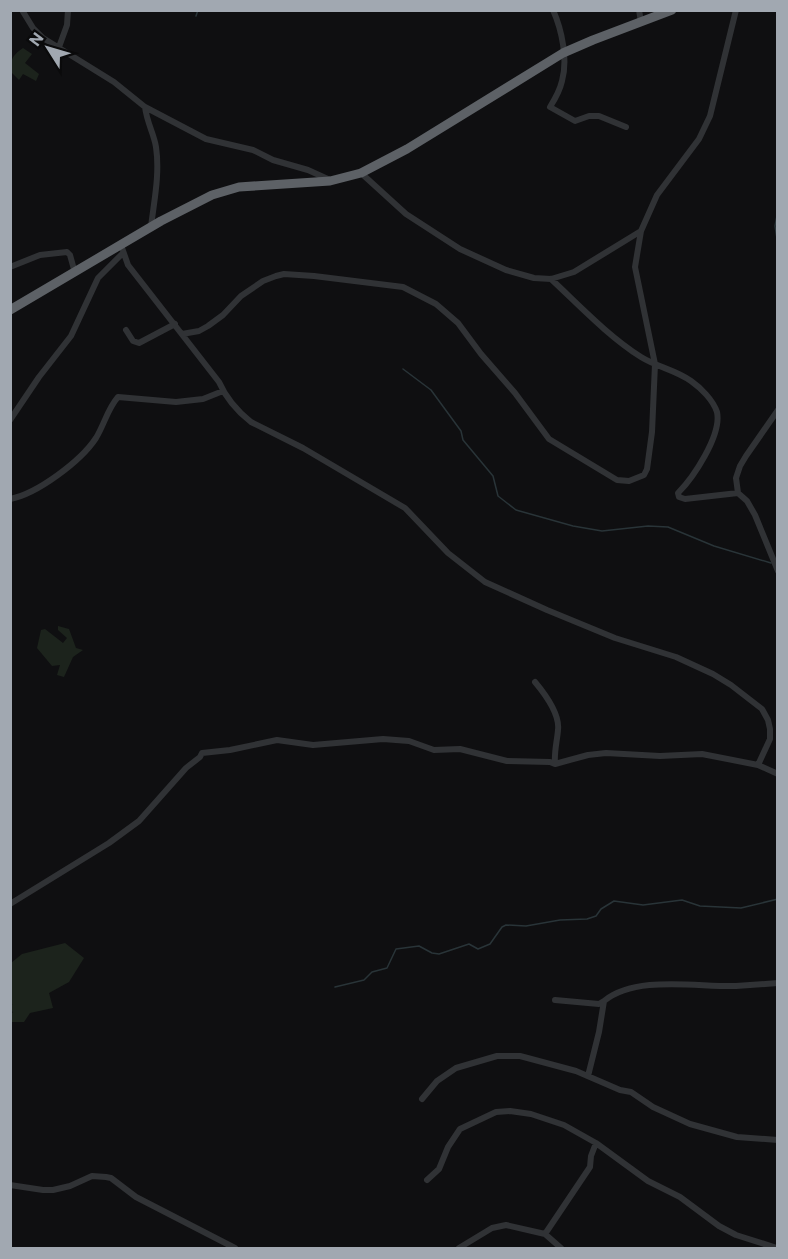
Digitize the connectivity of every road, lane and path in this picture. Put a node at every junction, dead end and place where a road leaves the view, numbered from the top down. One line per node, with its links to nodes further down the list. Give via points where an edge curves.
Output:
1 (22, 10): 8 (street, via 43,38)
2 (68, 10): 8 (street)
3 (553, 10): 9 (street)
4 (639, 10): 7 (street)
5 (672, 10): 7 (highway)
6 (736, 10): 15 (street, via 705,128 657,195)
7 (641, 22): 9 (highway)
8 (59, 47): 10 (street)
9 (564, 53): 11 (street, via 563,78 550,107 577,122 599,116); 12 (highway)
10 (145, 107): 13 (street, via 206,139 253,150); 14 (street, via 157,158)
11 (626, 127)
12 (361, 173): 13 (highway); 19 (street, via 405,214 451,244 506,270)
13 (330, 181): 14 (highway, via 225,190)
14 (151, 227): 16 (highway)
15 (641, 231): 19 (street, via 574,272); 24 (street, via 635,267)
16 (122, 249): 18 (highway); 21 (street, via 128,265); 27 (street, via 98,278 71,336)
17 (10, 267): 18 (street, via 40,255 67,252)
18 (75, 273): 20 (highway)
19 (551, 279): 24 (street, via 621,342)
20 (10, 310)
21 (175, 324): 22 (street, via 140,343 133,341); 23 (street)
22 (126, 330)
23 (182, 334): 24 (street, via 208,326 262,281 284,274 403,287 436,304 458,323 549,439 612,478 626,482 644,476 647,469); 25 (street)
24 (655, 364): 28 (street, via 692,381 716,411 717,420 704,459 679,497)
25 (223, 392): 29 (street, via 183,402 118,397 88,448 38,488); 33 (street, via 251,422 405,508 448,553 485,582 615,638 676,657 732,685 762,709 768,720 770,740)
26 (777, 410): 28 (street, via 740,466 736,478)
27 (10, 420)
28 (738, 493): 30 (street, via 754,514)
29 (10, 499)
30 (777, 572)
31 (535, 682): 32 (street, via 558,721)
32 (555, 764): 33 (street, via 606,753 702,754); 35 (street, via 507,761 460,749 434,750 409,741 383,739 313,745 277,740 202,753 139,821)
33 (758, 765): 34 (street)
34 (777, 774)
35 (10, 904)
36 (777, 983): 38 (street, via 639,986)
37 (555, 1000): 38 (street, via 599,1004)
38 (604, 1001): 39 (street)
39 (588, 1076): 40 (street, via 520,1056 497,1056 456,1068 437,1081); 41 (street, via 631,1092 690,1124 737,1137)
40 (422, 1099)
41 (777, 1140)
42 (596, 1143): 43 (street, via 549,1119 496,1112 460,1129 440,1169); 45 (street, via 588,1172); 49 (street, via 719,1226)
43 (427, 1180)
44 (10, 1185): 46 (street, via 53,1190 96,1175 106,1176 136,1197)
45 (545, 1234): 47 (street, via 499,1225); 48 (street)
46 (235, 1248)
47 (459, 1248)
48 (561, 1248)
49 (777, 1248)

